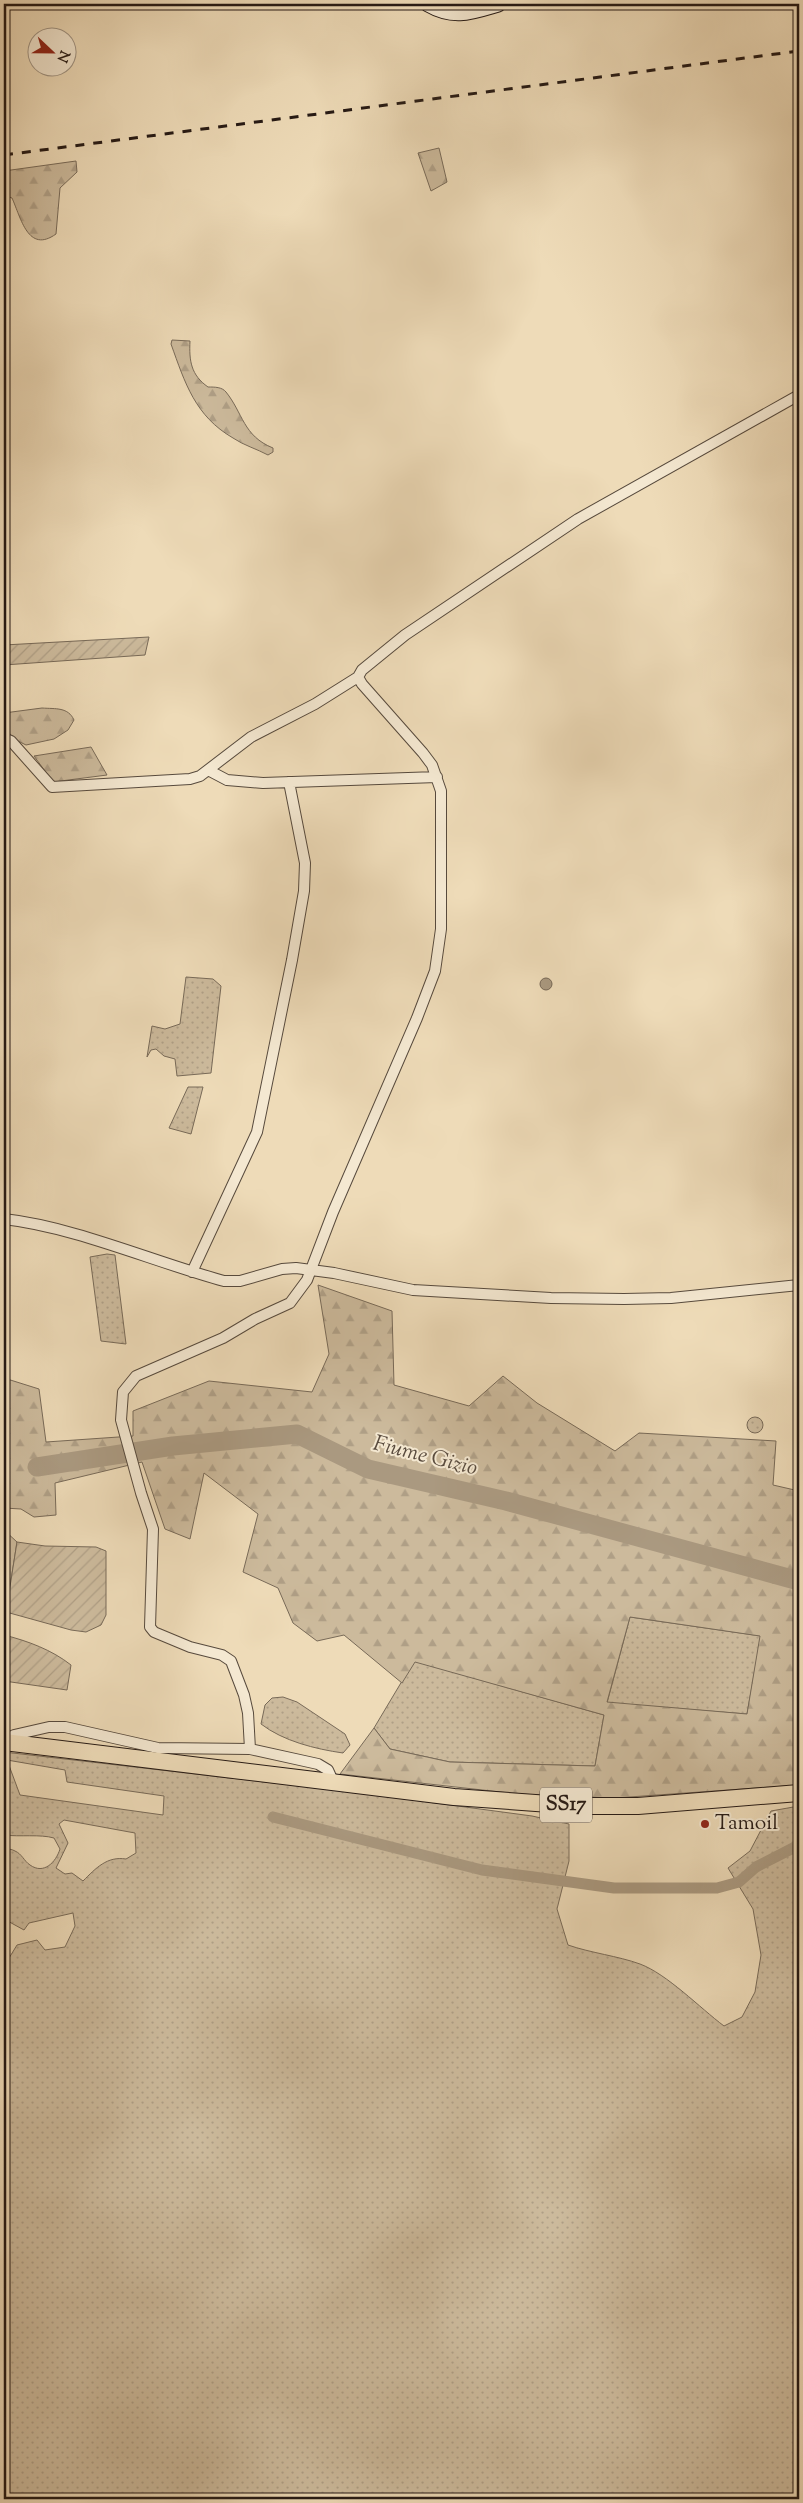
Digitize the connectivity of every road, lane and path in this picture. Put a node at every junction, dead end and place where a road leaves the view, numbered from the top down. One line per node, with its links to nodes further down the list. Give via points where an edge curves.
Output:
1 (428, 4): 2 (main road, via 450,14)
2 (498, 4)
3 (799, 395): 4 (street, via 578,519 405,635 362,670)
4 (358, 677): 6 (street, via 315,704 250,737); 7 (street, via 423,753)
5 (4, 738): 6 (street, via 11,741 52,787 190,779)
6 (208, 770): 8 (street, via 227,780)
7 (437, 776): 8 (street); 10 (street, via 441,792 443,844 441,929 435,970)
8 (289, 782): 11 (street, via 305,863 304,891 290,969 257,1132)
9 (4, 1219): 11 (street, via 23,1221 99,1242)
10 (311, 1270): 11 (street, via 282,1269 240,1281 224,1281); 12 (street, via 413,1290 551,1298 656,1299); 14 (street, via 290,1303 223,1338 136,1376 123,1392 121,1402 126,1442 153,1529 150,1627 154,1632 231,1661 244,1694)
11 (192, 1272)
12 (799, 1285)
13 (4, 1742): 15 (main road, SS17); 15 (street, via 14,1735 65,1726)
14 (250, 1750): 15 (street); 16 (street, via 318,1764 328,1770)
15 (158, 1754): 16 (main road, SS17)
16 (333, 1781): 17 (main road, SS17, via 454,1797 576,1806 638,1806)
17 (799, 1793)

